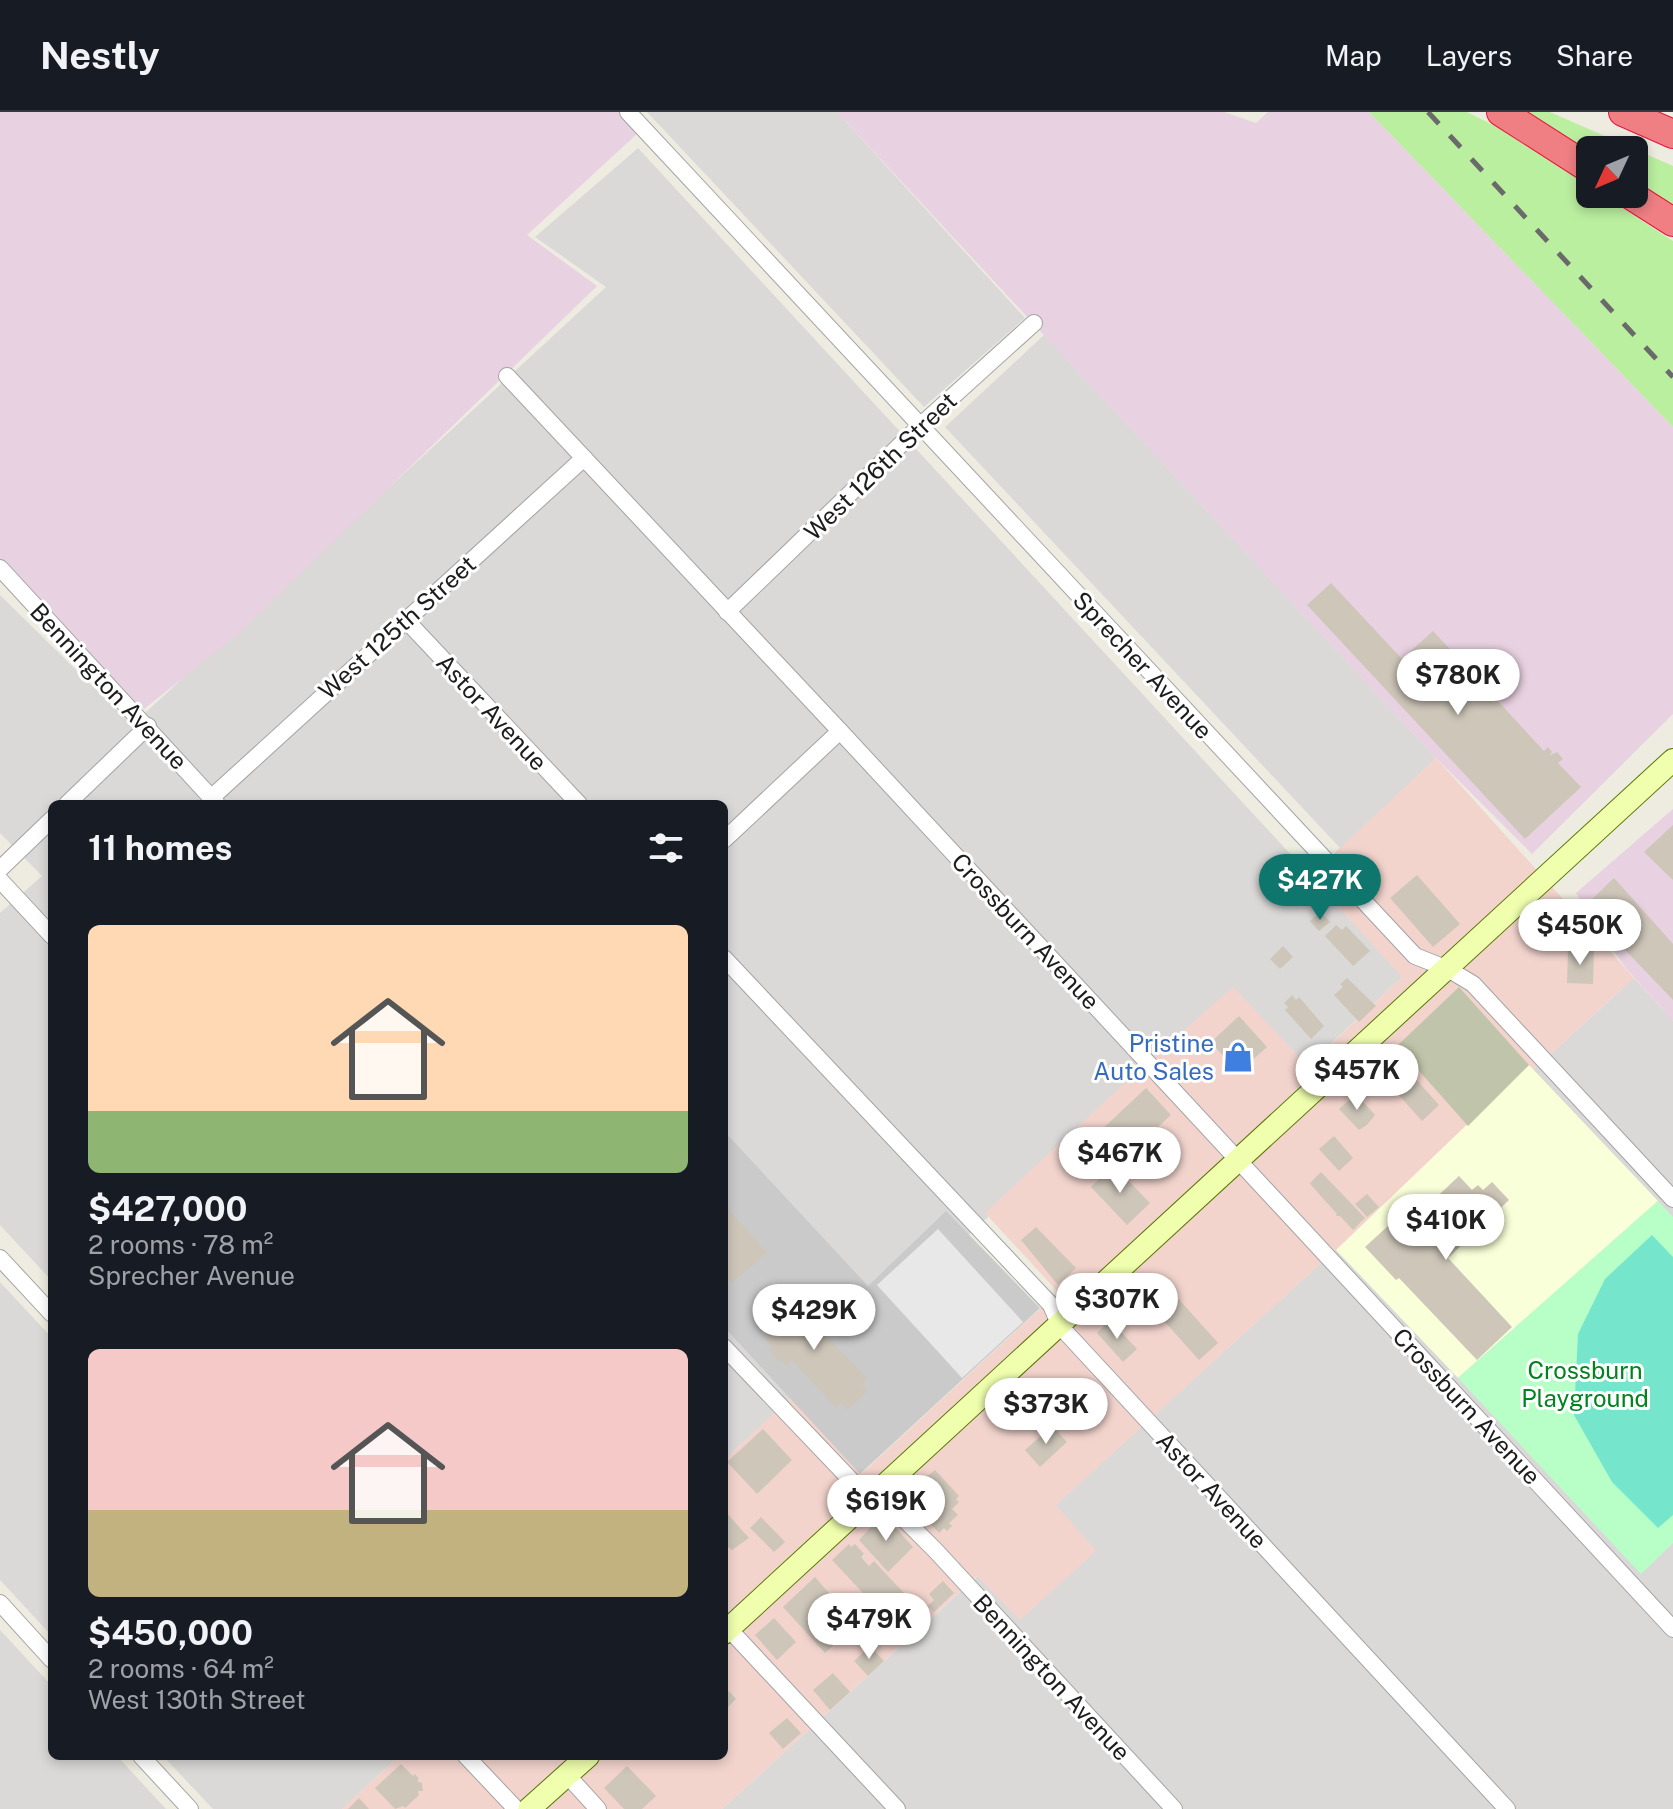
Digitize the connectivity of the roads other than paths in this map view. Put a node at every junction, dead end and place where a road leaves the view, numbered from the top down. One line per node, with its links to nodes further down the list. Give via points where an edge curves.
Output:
1 (628, 112): 10 (street, Sprecher Avenue)
2 (1623, 112): 4 (highway)
3 (1503, 113): 5 (highway)
4 (1673, 134)
5 (1576, 160)
6 (1648, 206): 7 (highway)
7 (1673, 222)
8 (1034, 323): 10 (street, West 126th Street)
9 (507, 376): 11 (street, Crossburn Avenue)
10 (920, 426): 13 (street, West 126th Street); 28 (street, Sprecher Avenue, via 1415,956)
11 (584, 458): 13 (street, Crossburn Avenue); 14 (street, West 125th Street)
12 (0, 568): 15 (street, Bennington Avenue)
13 (727, 612): 16 (street, Crossburn Avenue)
14 (405, 619): 20 (street, West 125th Street); 21 (street, Astor Avenue)
15 (148, 726): 18 (street); 19 (street, Bennington Avenue)
16 (840, 731): 23 (street); 29 (street, Crossburn Avenue)
17 (1673, 760): 28 (main road)
18 (71, 800)
19 (213, 800)
20 (215, 800)
21 (575, 800)
22 (48, 823): 24 (street)
23 (728, 836)
24 (0, 869)
25 (0, 880): 26 (street)
26 (48, 932)
27 (728, 962): 33 (street, Astor Avenue, via 1051,1305)
28 (1448, 969): 29 (main road); 30 (street, Sprecher Avenue, via 1473,984)
29 (1237, 1160): 33 (main road); 38 (street, Crossburn Avenue)
30 (1673, 1199)
31 (0, 1258): 32 (street)
32 (48, 1310)
33 (1060, 1326): 35 (main road); 51 (street, Astor Avenue)
34 (728, 1351): 35 (street, Bennington Avenue)
35 (869, 1499): 37 (main road); 50 (street, Bennington Avenue, via 896,1511 936,1551)
36 (0, 1603): 40 (street)
37 (728, 1629)
38 (1673, 1629)
39 (728, 1633): 49 (street)
40 (48, 1656)
41 (145, 1760): 45 (street)
42 (470, 1760): 46 (street)
43 (584, 1760): 44 (main road)
44 (567, 1775): 47 (main road); 48 (street)
45 (190, 1809)
46 (516, 1809)
47 (529, 1809)
48 (598, 1809)
49 (897, 1809)
50 (1174, 1809)
51 (1507, 1809)

